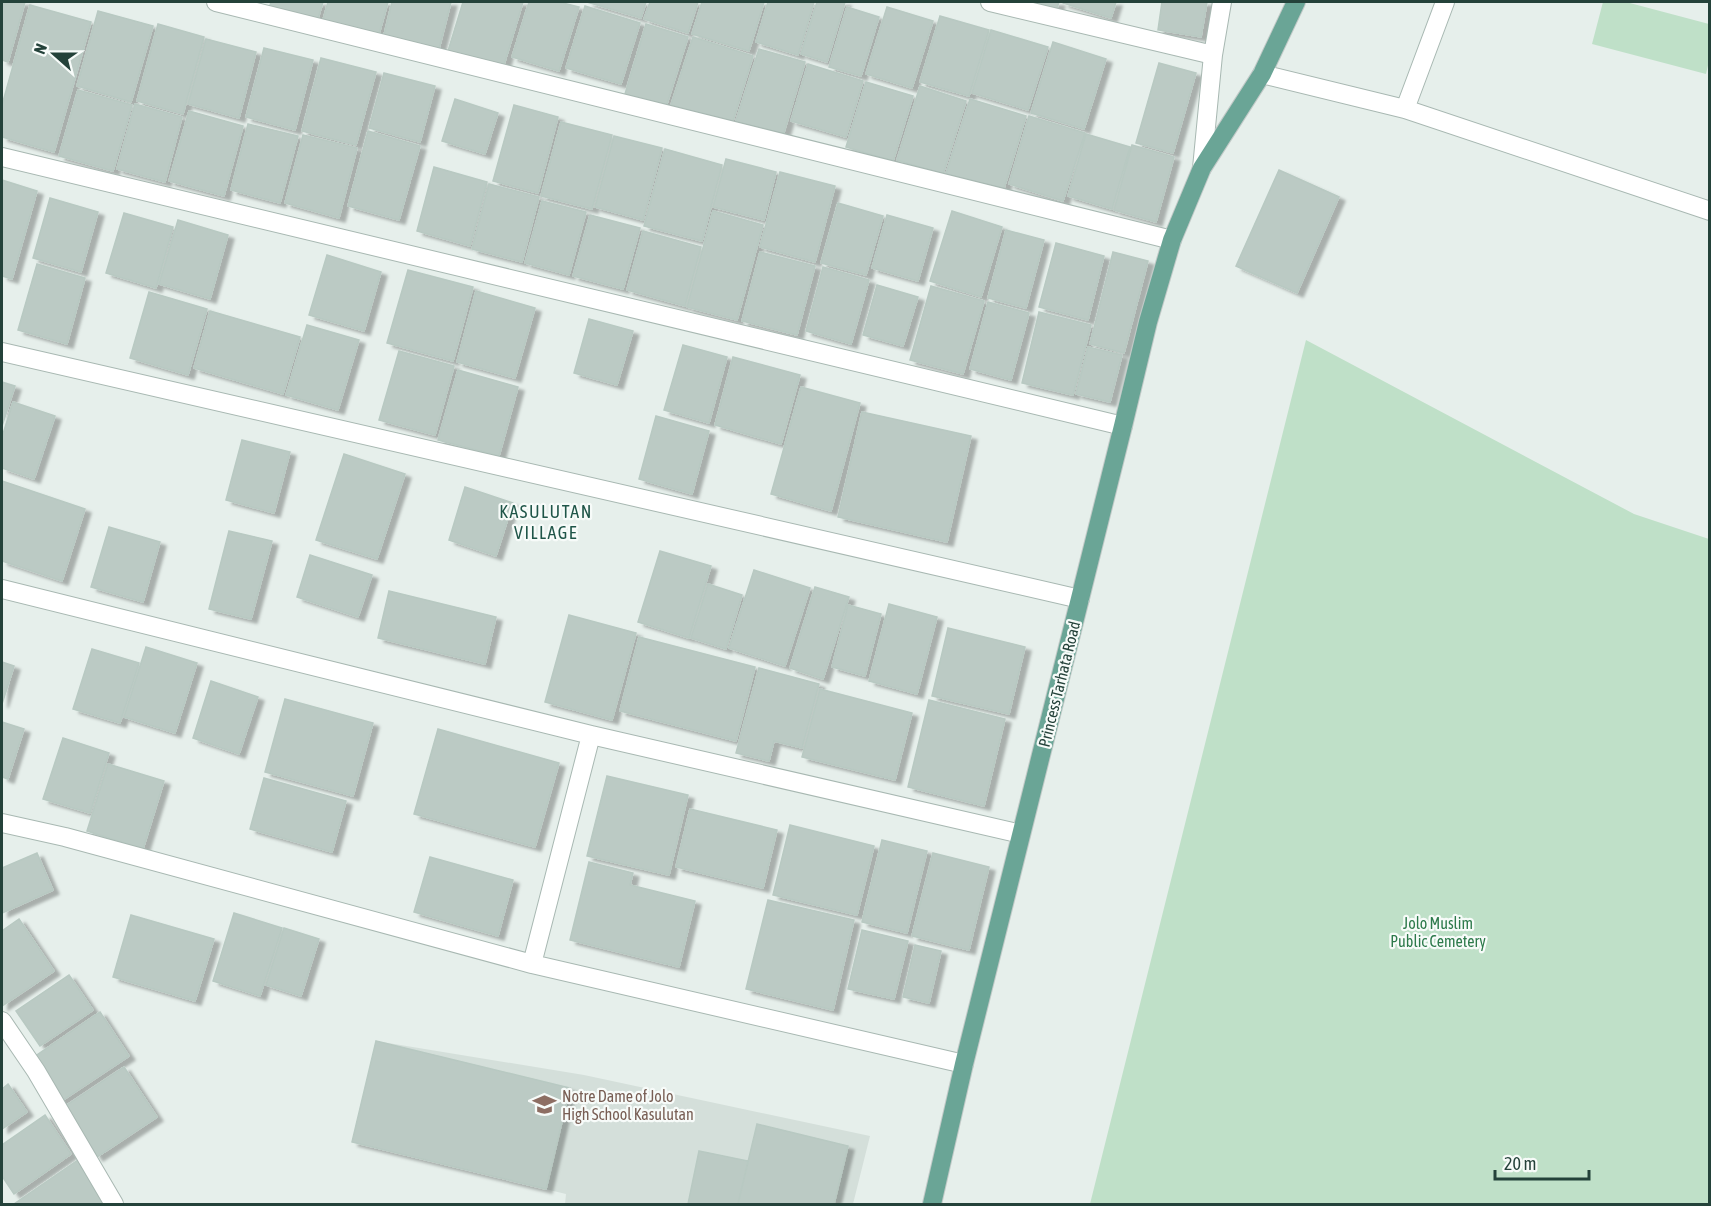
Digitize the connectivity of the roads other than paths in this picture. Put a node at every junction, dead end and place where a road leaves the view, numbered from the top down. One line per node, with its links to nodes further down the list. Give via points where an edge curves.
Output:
1 (216, 2): 12 (street)
2 (990, 2): 6 (street)
3 (1222, 2): 6 (street)
4 (1296, 2): 7 (main road, Princess Tarhata Road)
5 (1445, 2): 8 (street)
6 (1213, 56): 10 (street)
7 (1262, 74): 8 (street); 10 (main road, Princess Tarhata Road)
8 (1405, 109): 11 (street)
9 (2, 156): 14 (street)
10 (1202, 168): 12 (main road, Princess Tarhata Road)
11 (1710, 211)
12 (1172, 240): 14 (main road, Princess Tarhata Road)
13 (2, 352): 16 (street)
14 (1123, 426): 16 (main road, Princess Tarhata Road)
15 (2, 589): 17 (street)
16 (1080, 599): 19 (main road, Princess Tarhata Road)
17 (591, 735): 19 (street); 20 (street)
18 (2, 823): 20 (street)
19 (1022, 834): 22 (main road, Princess Tarhata Road)
20 (532, 964): 22 (street)
21 (2, 1021): 23 (street)
22 (964, 1064): 24 (main road, Princess Tarhata Road)
23 (114, 1204)
24 (932, 1204)

